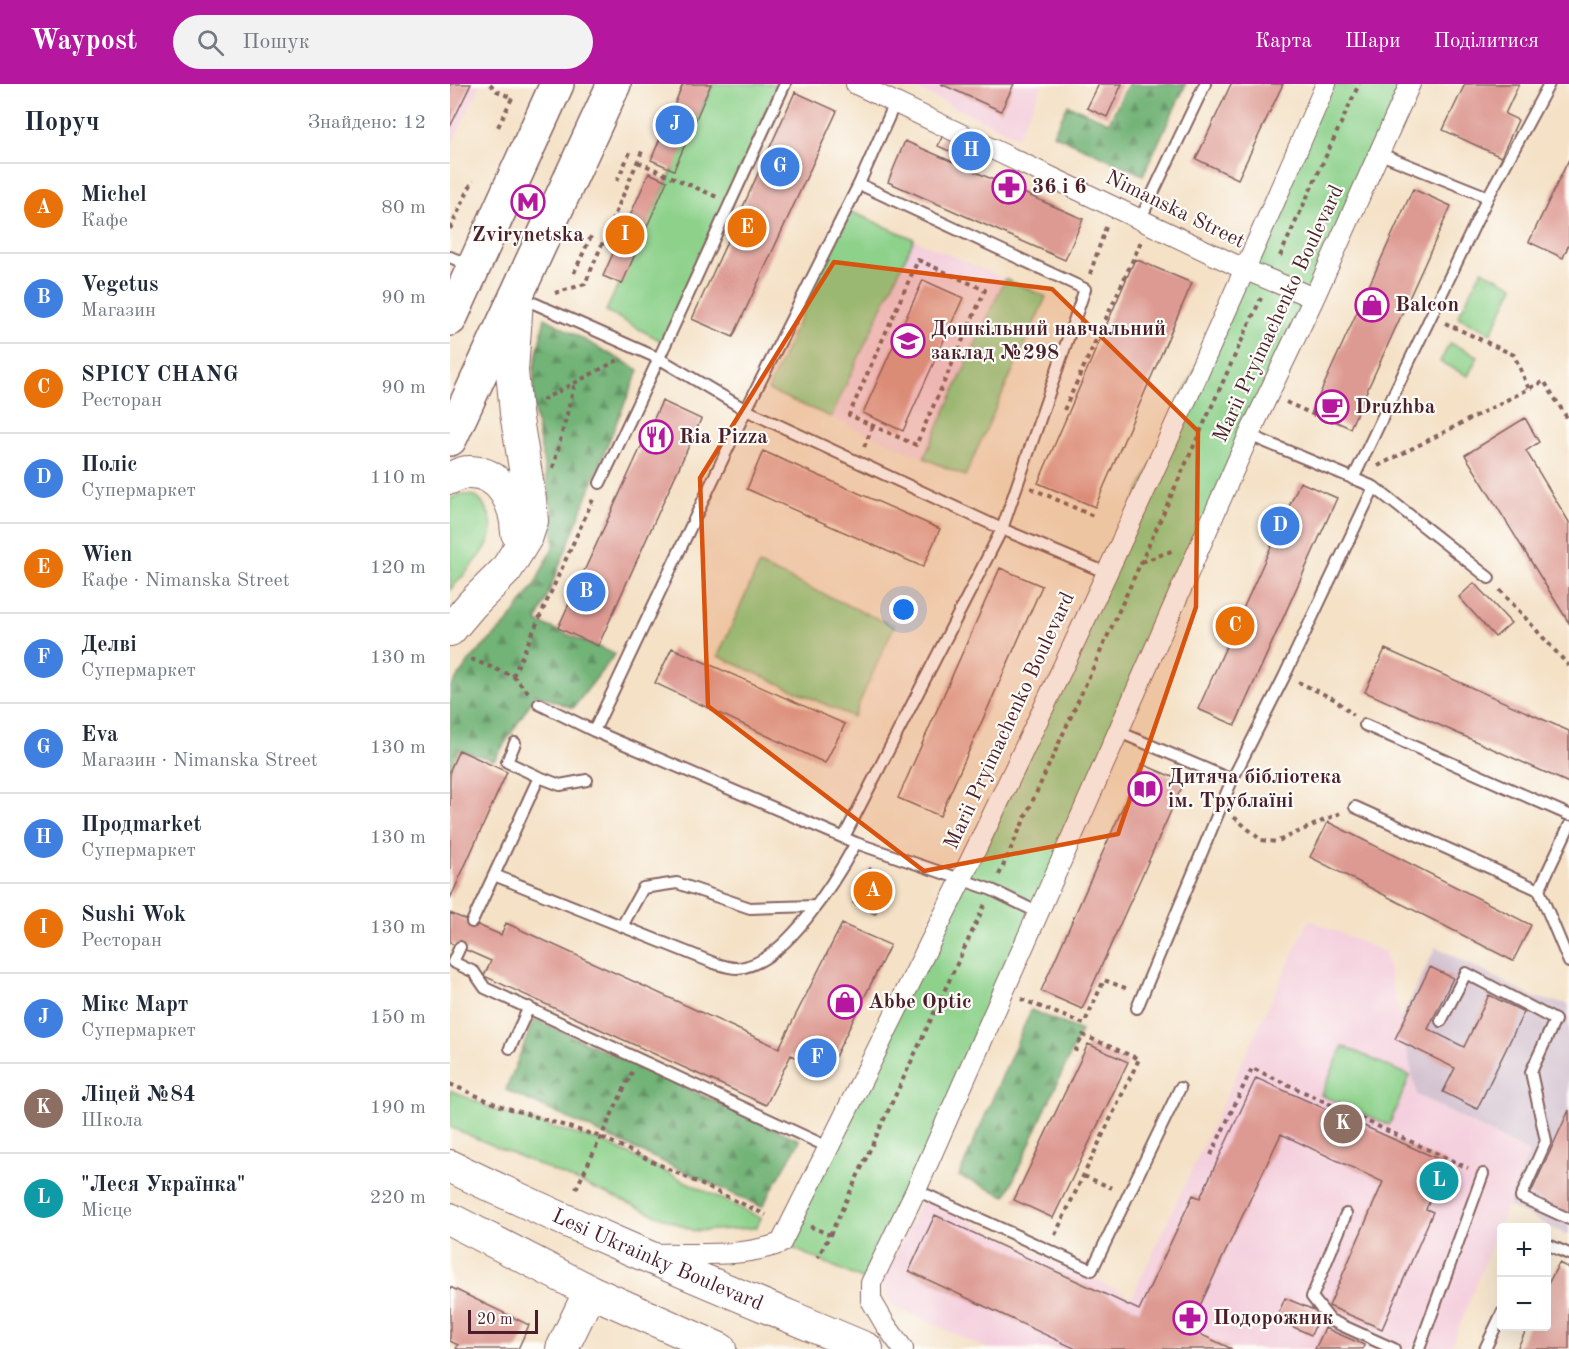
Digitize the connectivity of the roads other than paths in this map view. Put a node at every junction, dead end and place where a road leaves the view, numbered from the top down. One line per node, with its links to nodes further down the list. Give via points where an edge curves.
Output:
1 (557, 84): 14 (highway)
2 (614, 84): 17 (highway)
3 (785, 84): 20 (lane)
4 (856, 84): 9 (street, Nimanska Street)
5 (1205, 84): 13 (lane)
6 (1326, 84): 15 (street, Marii Pryimachenko Boulevard)
7 (1410, 84): 10 (street, Marii Pryimachenko Boulevard)
8 (1549, 84): 12 (lane)
9 (895, 103): 11 (lane); 13 (street, Nimanska Street)
10 (1378, 153): 12 (lane); 18 (street, Marii Pryimachenko Boulevard)
11 (859, 184): 21 (lane); 28 (lane, via 1085,289)
12 (1488, 196): 25 (lane)
13 (1145, 222): 15 (street, Nimanska Street)
14 (462, 262): 16 (main road); 19 (highway)
15 (1246, 270): 18 (street, Nimanska Street); 30 (street, Marii Pryimachenko Boulevard)
16 (450, 293)
17 (517, 295): 20 (lane); 23 (highway); 29 (main road, via 512,371 532,520)
18 (1314, 298): 22 (street, Marii Pryimachenko Boulevard)
19 (450, 319)
20 (660, 359): 21 (lane); 26 (lane)
21 (746, 410): 28 (lane); 35 (lane)
22 (1249, 435): 25 (lane); 36 (street, Marii Pryimachenko Boulevard)
23 (450, 439)
24 (450, 478): 29 (main road, via 467,472 482,474 507,494 515,510)
25 (1353, 479): 27 (lane)
26 (600, 483)
27 (1374, 487): 31 (lane); 40 (lane)
28 (1002, 529): 30 (lane); 44 (lane)
29 (516, 554): 32 (main road)
30 (1107, 573): 47 (street, Marii Pryimachenko Boulevard)
31 (1489, 578)
32 (450, 630)
33 (539, 704): 35 (lane)
34 (1365, 725): 42 (lane)
35 (594, 731): 44 (lane)
36 (1119, 732): 40 (lane); 50 (street, Marii Pryimachenko Boulevard)
37 (515, 743): 38 (lane, via 507,762)
38 (539, 777): 39 (lane, via 560,785); 46 (lane)
39 (587, 780)
40 (1233, 780): 56 (lane)
41 (1354, 807): 48 (lane)
42 (1569, 815)
43 (1569, 826): 48 (lane)
44 (844, 837): 45 (lane)
45 (856, 843): 47 (lane); 49 (lane)
46 (494, 875): 51 (lane); 52 (lane)
47 (962, 879): 50 (lane); 60 (street, Marii Pryimachenko Boulevard)
48 (1539, 890): 54 (lane)
49 (816, 906): 52 (lane, via 750,908 677,883 643,888); 52 (lane, via 779,949 737,968 714,963)
50 (1039, 913): 63 (street, Marii Pryimachenko Boulevard)
51 (472, 922)
52 (622, 926)
53 (460, 947): 55 (lane, via 453,962 474,972 485,987)
54 (1569, 962)
55 (529, 1007): 58 (lane); 60 (lane)
56 (1137, 1008)
57 (1441, 1021): 66 (lane, via 1466,973 1555,1020 1531,1072 1545,1141 1521,1197)
58 (510, 1048)
59 (1180, 1088): 63 (lane, via 1092,1270)
60 (828, 1147): 68 (street, Marii Pryimachenko Boulevard, via 781,1243 746,1253)
61 (450, 1166): 68 (main road, Lesi Ukrainky Boulevard)
62 (1483, 1174): 77 (lane)
63 (916, 1190): 75 (street, Marii Pryimachenko Boulevard, via 871,1283 871,1300)
64 (1346, 1214): 76 (lane, via 1312,1298 1330,1320)
65 (450, 1219): 70 (main road)
66 (1569, 1219)
67 (1551, 1246): 69 (lane)
68 (641, 1254): 74 (main road, Lesi Ukrainky Boulevard)
69 (1569, 1254)
70 (590, 1291): 72 (main road); 73 (main road)
71 (1497, 1323): 78 (lane)
72 (562, 1349)
73 (720, 1349)
74 (867, 1349)
75 (903, 1349)
76 (1394, 1349)
77 (1419, 1349)
78 (1485, 1349)

